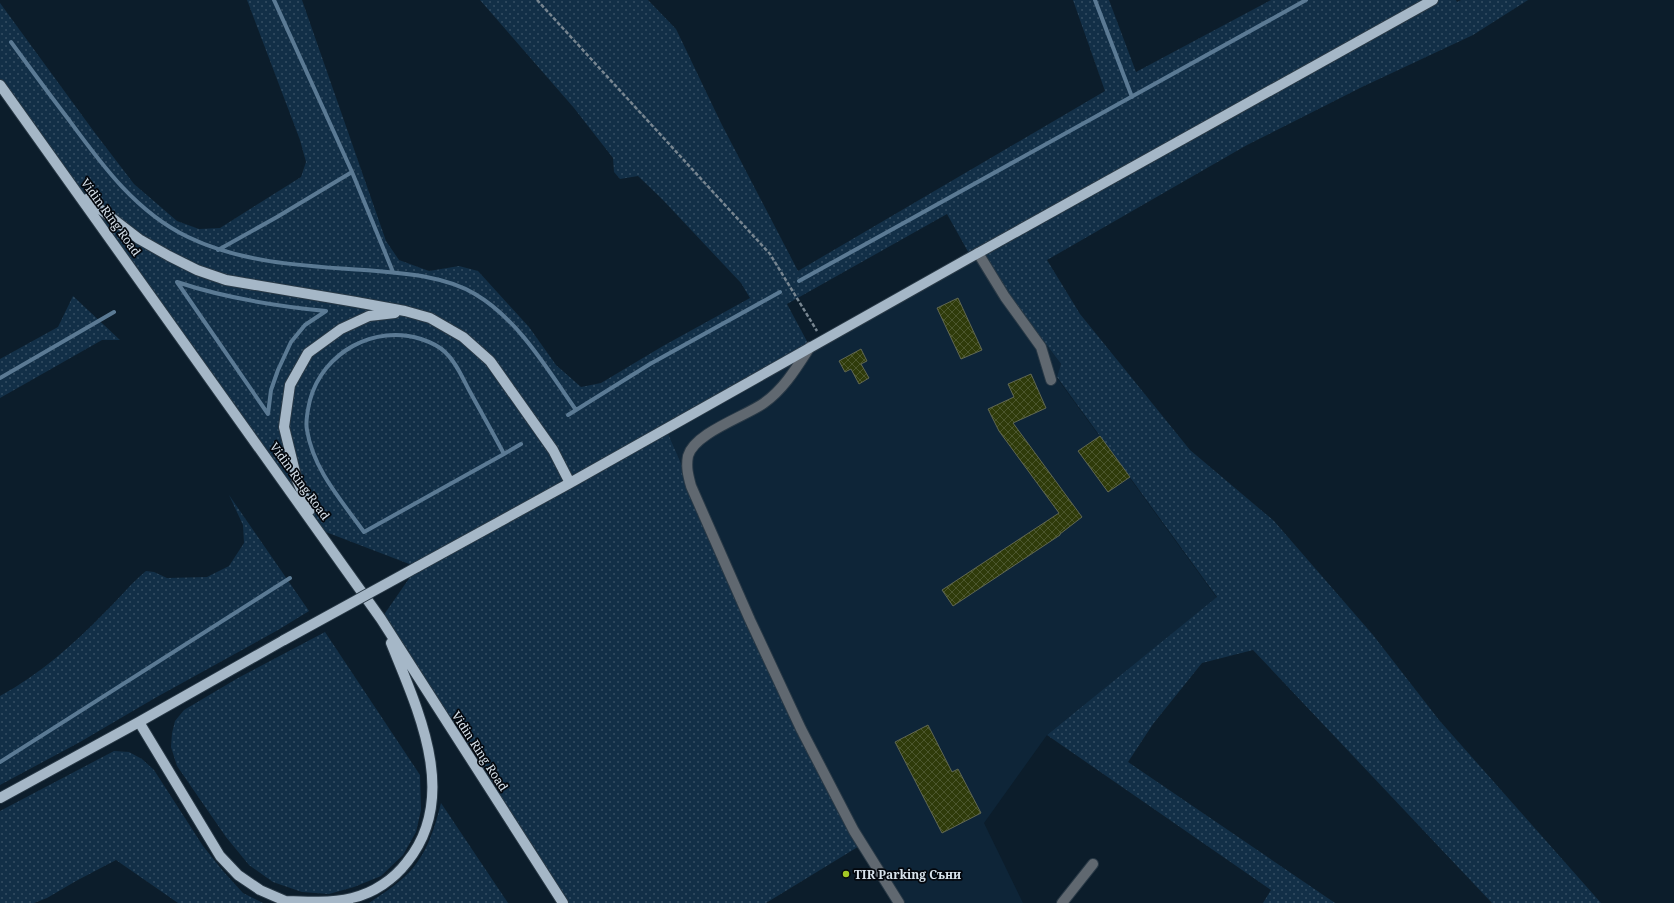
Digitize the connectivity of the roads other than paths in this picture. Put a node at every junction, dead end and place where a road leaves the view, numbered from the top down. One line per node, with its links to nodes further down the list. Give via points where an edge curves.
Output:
1 (1433, 0): 4 (main road)
2 (0, 85): 3 (main road, Vidin Ring Road)
3 (75, 190): 5 (main road, via 139,239 197,270 226,280); 9 (main road, Vidin Ring Road)
4 (978, 253): 6 (main road); 7 (street, via 1005,297 1041,347)
5 (404, 312): 8 (main road, via 430,318 463,337 490,361 553,450); 9 (main road, via 369,316 341,328 308,353 290,386 284,427 297,480)
6 (810, 347): 8 (main road); 16 (street, via 777,392 760,406 709,433 694,445 688,454 687,469 691,486 746,613 801,729 854,831)
7 (1051, 380)
8 (570, 483): 11 (main road, bridge)
9 (318, 529): 10 (main road, Vidin Ring Road)
10 (381, 619): 14 (main road, via 422,725 428,750 433,776 428,825 418,849 403,868 380,887 352,898 322,902); 15 (main road, Vidin Ring Road)
11 (139, 722): 12 (main road); 14 (main road, via 220,856 238,875 260,890)
12 (0, 798)
13 (1093, 864): 17 (street)
14 (288, 902)
15 (563, 903)
16 (899, 903)
17 (1062, 903)

